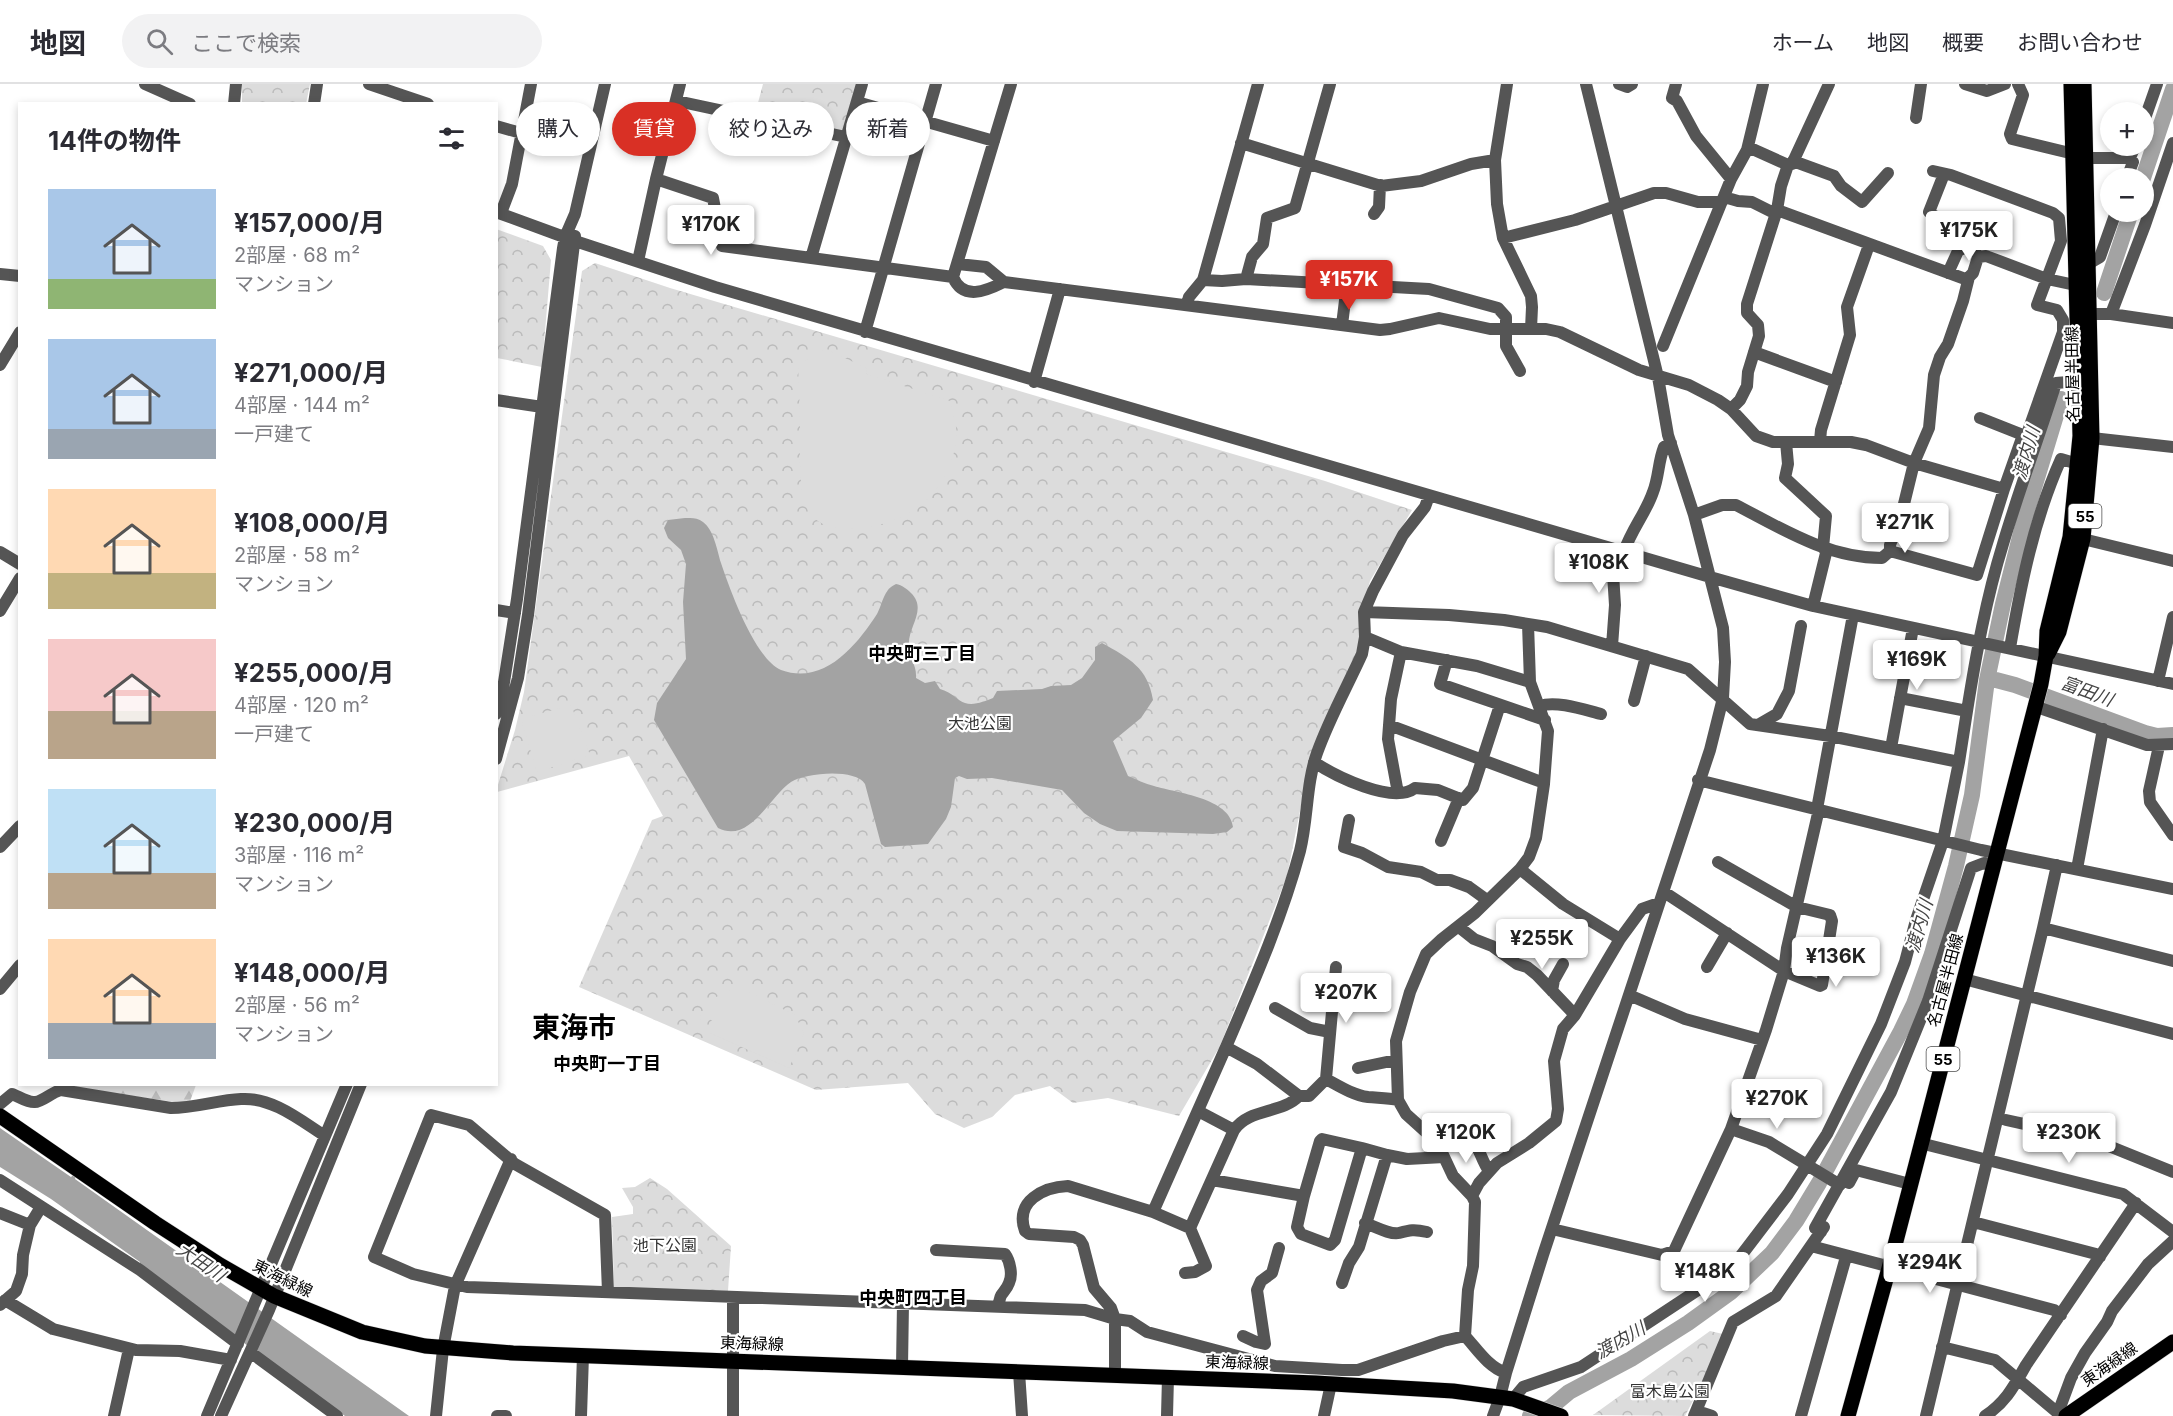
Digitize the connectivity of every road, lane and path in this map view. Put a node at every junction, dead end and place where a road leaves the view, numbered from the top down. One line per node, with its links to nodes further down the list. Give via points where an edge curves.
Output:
1 (144, 84): 28 (street)
2 (236, 84): 29 (street)
3 (317, 84): 30 (street)
4 (369, 84): 31 (street)
5 (531, 84): 32 (street)
6 (605, 84): 64 (street)
7 (680, 84): 27 (street)
8 (862, 84): 33 (street)
9 (936, 84): 35 (street)
10 (1011, 84): 41 (street)
11 (1258, 84): 42 (street)
12 (1330, 84): 51 (street)
13 (1507, 84): 49 (street)
14 (1586, 84): 58 (street)
15 (1619, 84): 16 (street)
16 (1632, 84)
17 (1676, 84): 55 (street, via 1672,98)
18 (1763, 84): 44 (street)
19 (1829, 84): 50 (street)
20 (1921, 84): 36 (street)
21 (1965, 84): 22 (street, via 1987,91)
22 (2005, 84)
23 (2018, 84): 47 (street, via 2023,95 2010,134 2013,139)
24 (2071, 84): 47 (main road, 名古屋半田線 / 55)
25 (2084, 84): 47 (main road, 名古屋半田線 / 55)
26 (2157, 84): 34 (street)
27 (676, 100): 40 (street); 54 (street)
28 (185, 102)
29 (234, 102)
30 (314, 102)
31 (422, 102)
32 (527, 102)
33 (857, 102)
34 (2150, 102)
35 (930, 105)
36 (1917, 118)
37 (930, 123): 41 (street)
38 (498, 127): 39 (street)
39 (516, 132)
40 (846, 137): 68 (street)
41 (994, 141): 70 (street)
42 (1242, 143): 51 (street); 77 (street)
43 (2173, 143): 87 (street)
44 (1748, 147): 50 (street); 55 (street)
45 (516, 156): 59 (street, via 512,184)
46 (915, 156): 72 (street)
47 (2080, 156): 48 (street); 71 (main road, 名古屋半田線 / 55); 83 (main road, 名古屋半田線 / 55)
48 (2130, 158): 52 (street)
49 (1495, 160): 56 (street, via 1421,181); 63 (street)
50 (1791, 163): 53 (street, via 1834,176 1862,202); 60 (street)
51 (1309, 164): 56 (street); 78 (street, via 1295,208 1268,219 1263,244 1252,257)
52 (2131, 168)
53 (1888, 172)
54 (656, 179): 68 (street, via 713,198 722,246); 69 (street)
55 (1731, 179): 57 (street)
56 (1380, 185): 61 (street, via 1379,207)
57 (1723, 199): 58 (street, via 1698,202 1660,193); 60 (street, via 1752,202); 94 (street)
58 (1615, 205): 63 (street, via 1575,220); 98 (street)
59 (499, 212): 64 (street)
60 (1776, 212): 66 (street, via 1800,217); 95 (street, via 1747,304 1748,313 1758,325)
61 (1374, 214)
62 (2112, 222): 71 (street, via 2100,257)
63 (1503, 238): 91 (street, via 1531,296)
64 (570, 239): 69 (street); 103 (street); 164 (street, via 528,615 518,678)
65 (1969, 242): 67 (street); 73 (street, via 1958,250); 79 (street, via 1954,225 1929,212 1938,172 2057,215 2061,241)
66 (1869, 245): 73 (street); 101 (street, via 1847,307 1850,335)
67 (1978, 257): 79 (street, via 1986,256); 80 (street)
68 (811, 258): 72 (street)
69 (638, 261): 92 (street)
70 (958, 264): 76 (street); 81 (street, via 986,267)
71 (2088, 264): 86 (main road, 名古屋半田線 / 55)
72 (883, 267): 76 (street); 92 (street)
73 (1948, 273): 80 (street)
74 (0, 274): 75 (street)
75 (18, 276)
76 (953, 277): 81 (street, via 963,290 983,292)
77 (1203, 279): 78 (street); 85 (street)
78 (1246, 279): 82 (street)
79 (2047, 279): 83 (street); 106 (street, via 2037,305 2057,310 2063,320 2063,332 2027,434)
80 (1968, 280): 112 (street, via 1934,375 1929,428)
81 (1004, 282): 84 (street)
82 (1347, 284): 89 (street); 90 (street, via 1429,288 1470,299 1503,312)
83 (2075, 285): 99 (main road, 名古屋半田線 / 55)
84 (1060, 288): 85 (street); 100 (street)
85 (1187, 304): 89 (street)
86 (2089, 314): 87 (street); 107 (main road, 名古屋半田線 / 55)
87 (2111, 314): 88 (street)
88 (2173, 323)
89 (1342, 325): 90 (street, via 1390,329 1439,318)
90 (1506, 329): 91 (street); 97 (street, via 1506,346)
91 (1531, 329): 98 (street, via 1560,332)
92 (865, 332): 100 (street)
93 (18, 335): 96 (street)
94 (1663, 346)
95 (1754, 352): 101 (street); 104 (street, via 1747,386)
96 (0, 366)
97 (1520, 371)
98 (1658, 377): 104 (street, via 1689,385); 110 (street)
99 (2080, 381): 113 (main road, 名古屋半田線 / 55); 137 (street, via 2056,383 2002,547)
100 (1034, 382): 115 (street)
101 (1836, 382): 108 (street)
102 (498, 400): 103 (street)
103 (542, 407): 130 (street)
104 (1731, 409): 109 (street, via 1756,436)
105 (1980, 418): 106 (street)
106 (2023, 435): 114 (street)
107 (2092, 438): 111 (street); 117 (main road, 名古屋半田線 / 55)
108 (1820, 441): 109 (street); 112 (street, via 1866,445)
109 (1786, 442): 118 (street, via 1785,477 1826,516)
110 (1671, 443): 116 (street); 119 (street, via 1659,458 1653,494)
111 (2173, 447)
112 (1914, 463): 114 (street); 120 (street)
113 (2078, 464): 139 (street, via 2061,459 2054,474 2028,558); 142 (main road, 名古屋半田線 / 55, via 2070,537 2047,631)
114 (2004, 489): 120 (street, via 1977,574)
115 (1429, 496): 119 (street); 129 (street, via 1403,535)
116 (1694, 515): 118 (street, via 1722,505 1736,505); 124 (street)
117 (2083, 539): 122 (street); 142 (main road, 名古屋半田線 / 55, via 2059,632)
118 (1825, 548): 120 (street, via 1867,558 1882,558); 126 (street)
119 (1623, 551): 124 (street); 138 (street, via 1613,574)
120 (1890, 551)
121 (0, 552): 123 (street)
122 (2173, 561)
123 (18, 563)
124 (1710, 578): 126 (street); 147 (street, via 1723,628)
125 (18, 581): 128 (street)
126 (1813, 606): 131 (street)
127 (498, 610): 130 (street)
128 (0, 611)
129 (1364, 612): 133 (street, via 1449,615); 136 (street)
130 (515, 613): 153 (street)
131 (1854, 615): 135 (street); 160 (street)
132 (2173, 617): 144 (street)
133 (1528, 624): 138 (street); 145 (street)
134 (1801, 626): 158 (street, via 1789,691 1777,714)
135 (1913, 628): 137 (street); 148 (street)
136 (1365, 637): 140 (street); 166 (street, via 1362,654)
137 (1979, 642): 139 (street); 154 (street)
138 (1612, 646): 141 (street)
139 (2008, 648): 142 (street)
140 (1401, 652): 143 (street); 157 (street)
141 (1646, 656): 147 (street, via 1688,669); 149 (street)
142 (2046, 656): 144 (street); 150 (main road, 名古屋半田線 / 55)
143 (1446, 660): 145 (street); 151 (street, via 1440,684)
144 (2158, 681): 146 (street)
145 (1530, 682): 152 (street)
146 (2173, 684)
147 (1723, 698): 158 (street, via 1746,722); 168 (street)
148 (1900, 698): 154 (street); 163 (street)
149 (1634, 700)
150 (2035, 704): 159 (street); 179 (main road, 名古屋半田線 / 55)
151 (1500, 705): 156 (street); 165 (street)
152 (1540, 706): 155 (street); 156 (street)
153 (498, 708)
154 (1967, 711): 167 (street)
155 (1601, 714)
156 (1545, 720): 169 (street, via 1548,731)
157 (1389, 725): 165 (street); 170 (street)
158 (1758, 725): 160 (street)
159 (2103, 729): 162 (street); 183 (street)
160 (1830, 736): 163 (street); 172 (street)
161 (2173, 744): 162 (street)
162 (2159, 746): 175 (street, via 2150,802)
163 (1891, 748): 167 (street)
164 (498, 752)
165 (1482, 761): 169 (street); 171 (street, via 1473,788 1463,800)
166 (1314, 762): 170 (street, via 1360,786); 208 (street, via 1294,871)
167 (1959, 762): 177 (street)
168 (1698, 780): 172 (street); 185 (street)
169 (1544, 783): 182 (street, via 1536,838)
170 (1398, 794): 171 (street, via 1408,794 1415,788 1438,790)
171 (1459, 798): 176 (street)
172 (1818, 809): 177 (street); 187 (street)
173 (1349, 820): 186 (street, via 1344,847 1388,867 1470,887)
174 (18, 827): 178 (street)
175 (2173, 835)
176 (1441, 841)
177 (1943, 841): 179 (street, via 1981,850); 230 (street, via 1881,1024)
178 (0, 847)
179 (1995, 859): 181 (street); 198 (main road, 名古屋半田線 / 55); 236 (street, via 1971,868 1915,1035 1891,1092)
180 (1718, 862): 187 (street)
181 (2056, 865): 183 (street); 189 (street)
182 (1520, 869): 186 (street); 191 (street, via 1563,904)
183 (2077, 869): 184 (street)
184 (2173, 889)
185 (1662, 897): 190 (street); 191 (street, via 1642,909); 201 (street)
186 (1487, 900): 188 (street)
187 (1797, 907): 197 (street); 197 (street, via 1830,915 1832,921 1822,985)
188 (1459, 927): 200 (street, via 1473,939 1527,967); 209 (street, via 1424,957 1398,1033)
189 (2043, 928): 192 (street); 202 (street)
190 (1727, 933): 196 (street); 197 (street)
191 (1620, 939): 204 (street)
192 (2173, 962)
193 (1563, 964): 200 (street)
194 (18, 967): 199 (street)
195 (1336, 967): 205 (street)
196 (1707, 967)
197 (1784, 970): 207 (street)
198 (1964, 979): 202 (street); 224 (main road, 名古屋半田線 / 55)
199 (0, 989)
200 (1552, 991): 204 (street)
201 (1629, 994): 207 (street, via 1685,1019); 247 (street)
202 (2026, 996): 206 (street); 228 (street)
203 (1275, 1008): 205 (street, via 1311,1028)
204 (1575, 1015): 231 (street, via 1563,1029 1554,1061 1556,1121)
205 (1330, 1032): 211 (street)
206 (2173, 1034)
207 (1762, 1040): 220 (street)
208 (1226, 1047): 214 (street, via 1257,1064); 217 (street)
209 (1396, 1060): 210 (street); 215 (street)
210 (1358, 1068)
211 (1326, 1078): 214 (street, via 1309,1096); 215 (street, via 1345,1090)
212 (346, 1086): 222 (street)
213 (360, 1086): 264 (street)
214 (1299, 1096): 221 (street, via 1285,1106 1247,1118)
215 (1398, 1100): 227 (street, via 1437,1142)
216 (0, 1104): 222 (street, via 12,1094 37,1102 61,1090 171,1108 241,1099 262,1101)
217 (1198, 1111): 221 (street); 241 (street)
218 (0, 1116): 264 (main road, 東海緑線)
219 (2006, 1120): 232 (street, via 2089,1138)
220 (1731, 1129): 230 (street, via 1769,1142); 247 (street, via 1674,1251 1662,1255)
221 (1234, 1130): 234 (street)
222 (325, 1136): 264 (street)
223 (1469, 1136): 231 (street)
224 (1920, 1143): 228 (street); 235 (main road, 名古屋半田線 / 55)
225 (1362, 1148): 226 (street); 237 (street, via 1322,1138); 237 (street, via 1335,1240 1330,1245 1298,1231)
226 (1387, 1155): 227 (street, via 1407,1159); 244 (street)
227 (1443, 1157): 238 (street, via 1453,1176)
228 (1988, 1158): 239 (street, via 2122,1194); 243 (street)
229 (510, 1159): 260 (street); 260 (street, via 469,1125 431,1115 374,1257); 262 (street, via 605,1215)
230 (1809, 1166): 236 (street); 290 (street, via 1747,1249 1707,1284 1581,1367)
231 (1490, 1171): 238 (street)
232 (2173, 1172)
233 (0, 1180): 240 (street)
234 (1212, 1180): 237 (street); 246 (street)
235 (1910, 1184): 249 (street, via 1856,1170); 257 (main road, 名古屋半田線 / 55)
236 (1840, 1185): 249 (street, via 1815,1228)
237 (1304, 1196)
238 (1472, 1196): 271 (street, via 1473,1266)
239 (2136, 1203): 250 (street); 256 (street)
240 (41, 1208): 245 (street); 272 (street, via 140,1270)
241 (1153, 1212): 246 (street); 269 (street, via 1068,1186 1054,1186 1028,1203 1023,1217 1029,1234 1080,1240 1094,1288)
242 (0, 1214): 245 (street)
243 (1973, 1222): 256 (street); 261 (street)
244 (1365, 1224): 248 (street, via 1393,1233); 259 (street)
245 (30, 1225): 265 (street, via 22,1274 16,1291)
246 (1190, 1228): 258 (street, via 1206,1266)
247 (1552, 1229): 285 (street)
248 (1427, 1232)
249 (1821, 1232): 252 (street)
250 (2173, 1232)
251 (2173, 1241): 293 (street, via 2148,1264 2112,1311 2071,1378)
252 (1811, 1246): 255 (street); 291 (street, via 1776,1296 1733,1323)
253 (1279, 1248): 274 (street, via 1274,1270 1257,1290)
254 (936, 1250): 267 (street, via 1005,1254 1010,1283 999,1296)
255 (1846, 1257): 257 (street); 308 (street)
256 (2100, 1257): 268 (street)
257 (1889, 1268): 261 (street); 309 (main road, 名古屋半田線 / 55)
258 (1185, 1273)
259 (1342, 1283)
260 (455, 1286): 262 (street); 277 (street)
261 (1958, 1286): 268 (street); 275 (street)
262 (608, 1292): 263 (street)
263 (733, 1297): 266 (street); 281 (street)
264 (265, 1299): 272 (street); 277 (main road, 東海緑線, via 362,1332); 278 (street)
265 (3, 1302): 276 (street, via 53,1329)
266 (903, 1303): 267 (street); 283 (street)
267 (999, 1306): 269 (street, via 1085,1310)
268 (2061, 1315): 288 (street)
269 (1115, 1319): 282 (street, via 1130,1321 1148,1332); 286 (street)
270 (1243, 1336): 274 (street)
271 (1465, 1336): 282 (street, via 1358,1370); 285 (street, via 1498,1371)
272 (239, 1342): 280 (street)
273 (2173, 1342): 293 (main road, 東海緑線)
274 (1265, 1344): 282 (street)
275 (1942, 1347): 288 (street, via 1995,1360); 310 (street)
276 (129, 1349): 280 (street, via 180,1351); 294 (street)
277 (443, 1349): 279 (main road, 東海緑線); 298 (street)
278 (251, 1350): 296 (street); 297 (street)
279 (583, 1355): 281 (main road, 東海緑線); 301 (street)
280 (231, 1360): 295 (street)
281 (733, 1361): 283 (main road, 東海緑線); 302 (street)
282 (1267, 1364)
283 (902, 1367): 284 (main road, 東海緑線)
284 (1019, 1372): 286 (main road, 東海緑線); 303 (street)
285 (1506, 1373): 290 (street)
286 (1115, 1375): 287 (main road, 東海緑線)
287 (1168, 1377): 289 (main road, 東海緑線); 304 (street)
288 (2018, 1379): 293 (street); 311 (street, via 2000,1406)
289 (1331, 1384): 290 (main road, 東海緑線, via 1453,1390); 305 (street)
290 (1506, 1398): 292 (main road, 東海緑線); 306 (street)
291 (1696, 1413): 307 (street)
292 (1559, 1415)
293 (2061, 1415)
294 (114, 1416)
295 (207, 1416)
296 (221, 1416)
297 (337, 1416)
298 (436, 1416)
299 (497, 1416): 300 (street)
300 (506, 1416)
301 (581, 1416)
302 (733, 1416)
303 (1022, 1416)
304 (1167, 1416)
305 (1324, 1416)
306 (1493, 1416)
307 (1712, 1416)
308 (1801, 1416)
309 (1848, 1416)
310 (1926, 1416)
311 (1985, 1416)

